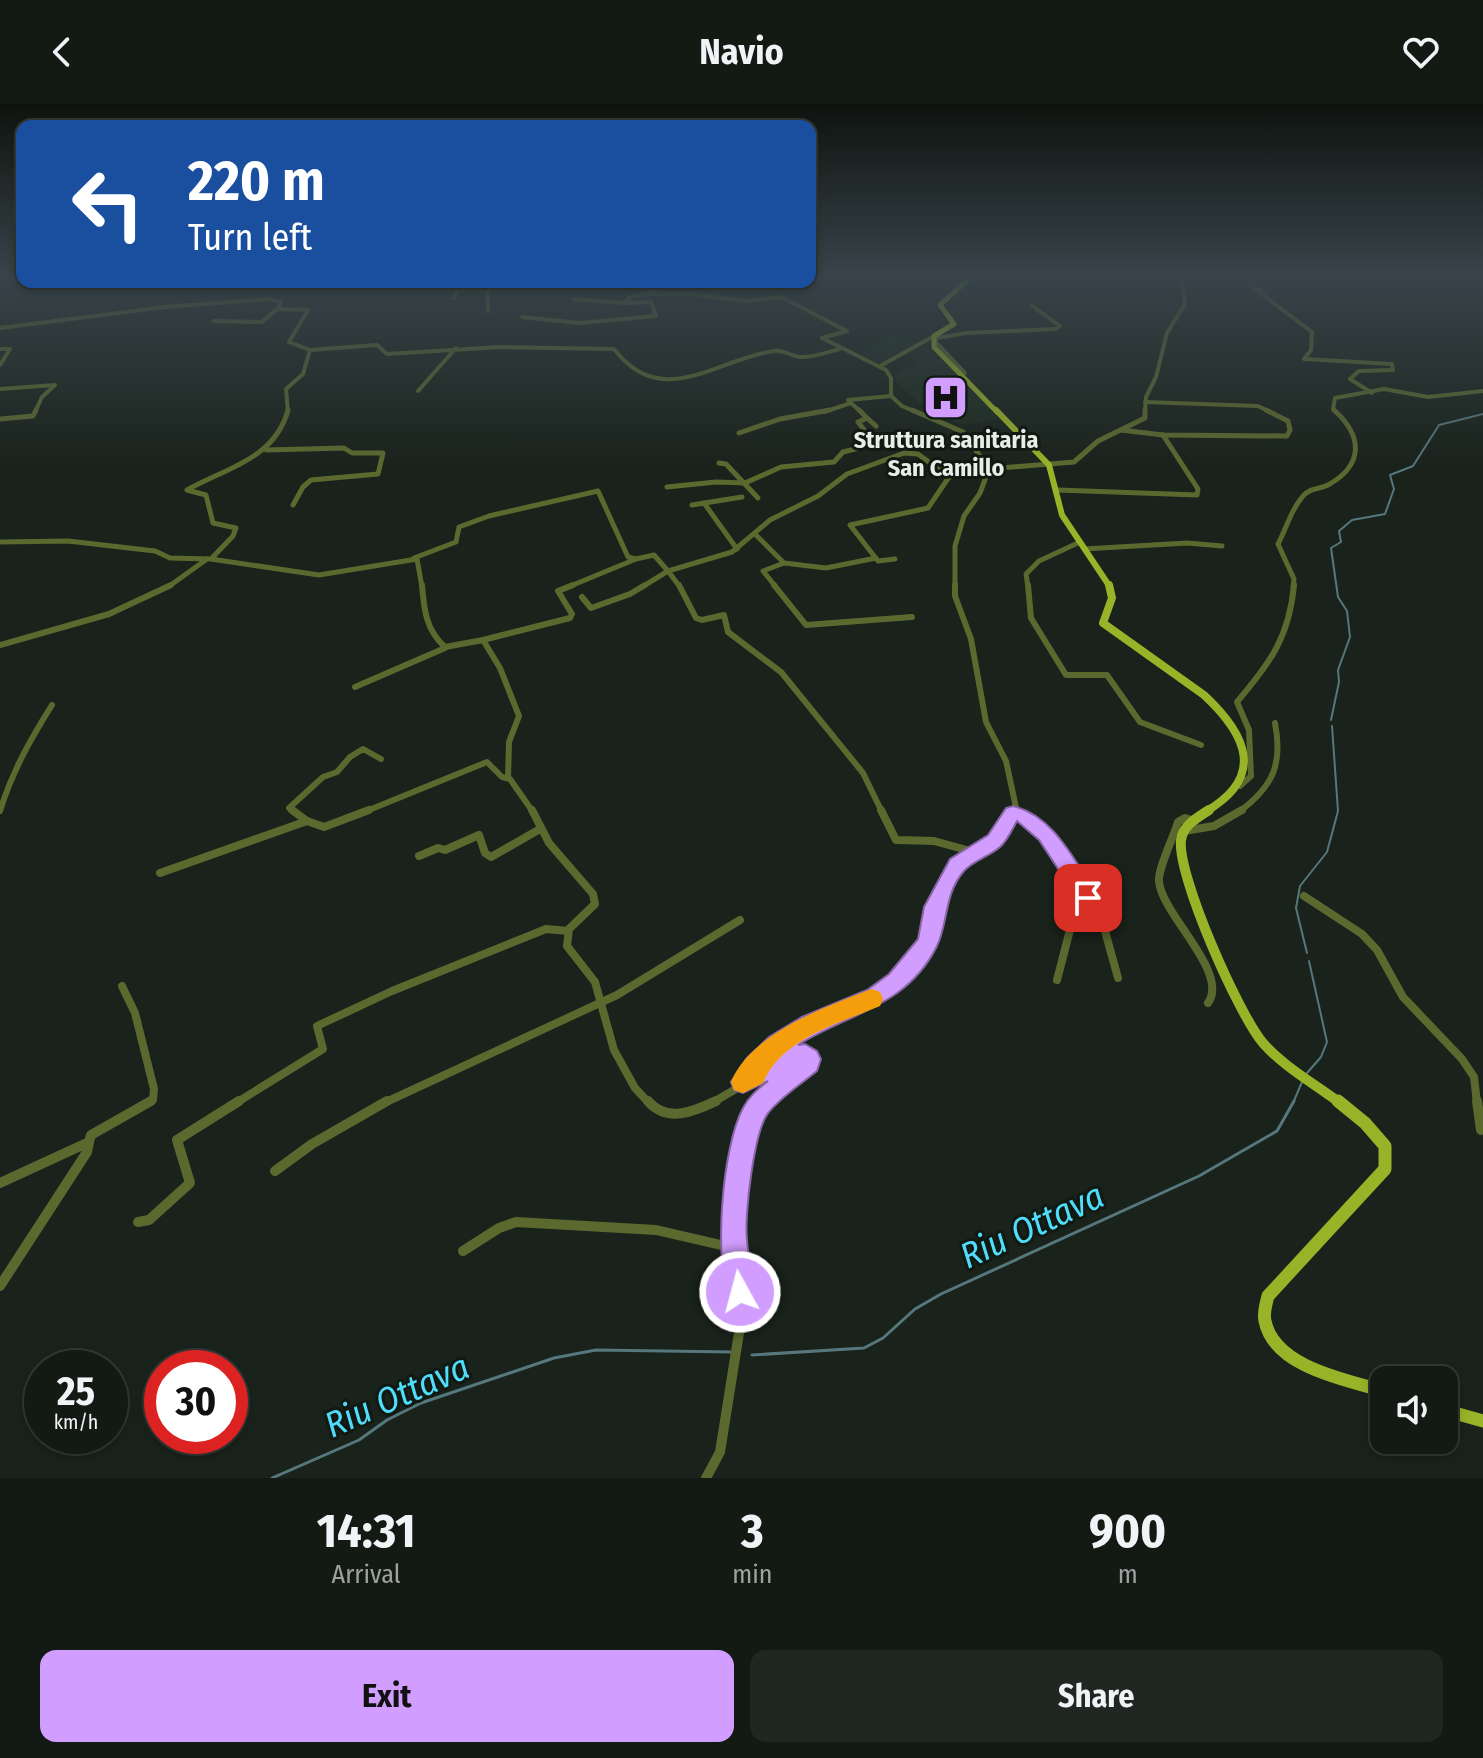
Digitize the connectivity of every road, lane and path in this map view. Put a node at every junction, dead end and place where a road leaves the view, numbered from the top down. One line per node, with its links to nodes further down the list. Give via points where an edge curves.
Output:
1 (289, 340): 11 (street)
2 (825, 340): 10 (street)
3 (927, 340): 13 (street)
4 (934, 340): 14 (main road, via 934,347)
5 (936, 340): 14 (street, via 965,373)
6 (1165, 340): 20 (street)
7 (1312, 340): 18 (street, via 1304,359 1392,364 1393,370 1359,371 1350,379)
8 (456, 348): 10 (street, via 614,349 649,378 698,376 776,350 801,358); 11 (street, via 387,354 377,345); 16 (street)
9 (0, 349): 12 (street, via 10,349)
10 (840, 349): 13 (street)
11 (310, 350): 28 (street, via 303,374 286,389 291,405 282,430)
12 (0, 365)
13 (882, 365): 19 (street, via 890,376)
14 (961, 374): 31 (main road)
15 (0, 389): 23 (street, via 55,385 33,416)
16 (418, 391)
17 (1483, 391): 18 (street, via 1428,397 1393,389)
18 (1372, 393): 65 (street, via 1335,398 1333,409 1352,425 1356,437 1353,462 1328,485 1304,495 1278,544 1294,579 1292,604 1284,637 1270,663 1237,702 1249,730 1251,754 1251,776)
19 (891, 396): 21 (street, via 848,400); 32 (street, via 902,406 963,432)
20 (1145, 402): 25 (street, via 1145,418); 27 (street, via 1258,406 1288,421 1290,430 1287,436)
21 (851, 403): 22 (street); 26 (street)
22 (867, 418): 24 (street); 34 (street, via 858,422 875,444 843,452 834,462 781,467)
23 (0, 419)
24 (876, 426)
25 (1121, 430): 27 (street); 30 (street, via 1098,441 1081,459)
26 (739, 433)
27 (1163, 435): 36 (street, via 1197,495)
28 (266, 450): 40 (street, via 383,453 379,473 311,480); 49 (street, via 187,490 206,495 213,523 236,528)
29 (719, 463): 34 (street)
30 (1061, 464): 31 (street); 31 (street)
31 (1049, 465): 32 (street); 36 (main road)
32 (989, 469): 33 (street); 67 (street, via 955,546 955,596 971,639 986,722 1009,770)
33 (949, 477): 42 (street, via 918,454 904,453 847,474 818,496 770,520); 48 (street, via 928,508 850,525)
34 (741, 483): 35 (street); 38 (street)
35 (667, 487)
36 (1058, 490): 44 (main road, via 1062,515)
37 (742, 497): 39 (street)
38 (758, 498)
39 (704, 503): 41 (street); 46 (street)
40 (293, 505)
41 (692, 505)
42 (756, 535): 46 (street); 52 (street)
43 (0, 542): 49 (street, via 68,541)
44 (1082, 546): 45 (street); 62 (street, via 1039,561 1026,574 1031,618 1044,642 1066,675 1107,675 1140,722); 65 (main road, via 1110,587 1112,598 1103,623 1229,721 1245,764)
45 (1222, 546)
46 (737, 549): 53 (street)
47 (414, 558): 49 (street, via 319,575); 50 (street, via 456,542 459,527 489,516 598,491 628,557); 58 (street, via 421,577 421,608)
48 (876, 558): 51 (street); 52 (street, via 826,568)
49 (209, 559): 57 (street, via 179,583 148,598 69,628)
50 (636, 559): 53 (street, via 654,555); 56 (street, via 558,591 570,618)
51 (895, 559)
52 (784, 563): 55 (street, via 763,571 806,625)
53 (668, 571): 54 (street, via 630,594 591,608); 72 (street, via 696,618 724,615 728,632 781,672 810,706 863,773 896,840 934,841)
54 (582, 597)
55 (912, 617)
56 (483, 640): 58 (street); 64 (street, via 519,716 509,742)
57 (0, 645)
58 (445, 647): 59 (street)
59 (355, 687)
60 (52, 705): 66 (street, via 24,750)
61 (1275, 723): 71 (street, via 1279,757 1263,790 1235,816)
62 (1201, 745)
63 (381, 759): 68 (street, via 363,749 323,777 289,808)
64 (508, 778): 68 (street, via 487,762 333,825); 70 (street)
65 (1240, 786): 69 (main road)
66 (0, 811)
67 (1017, 813): 72 (street, via 995,841); 76 (street, via 1046,835)
68 (307, 821): 74 (street)
69 (1195, 821): 71 (main road); 83 (street, via 1178,822 1159,881 1213,988)
70 (540, 829): 73 (street, via 491,857 479,835); 78 (street, via 593,894 590,913)
71 (1184, 831): 93 (main road, via 1182,864 1197,907 1262,1042 1387,1148 1385,1169 1268,1296 1263,1308 1264,1321 1280,1347 1312,1370)
72 (974, 852): 84 (street, via 957,865 935,907 928,942 897,981 875,998 777,1045)
73 (419, 856)
74 (160, 873)
75 (1304, 896): 85 (street, via 1362,934 1403,997 1462,1059 1474,1077)
76 (1088, 898): 79 (street, via 1100,913); 80 (street, via 1065,938)
77 (740, 920): 82 (street)
78 (568, 931): 82 (street, via 566,947 590,973); 89 (street, via 546,929 317,1026 323,1049 177,1140 190,1183 149,1220)
79 (1118, 978)
80 (1057, 980)
81 (122, 986): 86 (street, via 135,1013 153,1100 91,1135)
82 (601, 1003): 84 (street, via 604,1024 630,1081 643,1101 661,1113 691,1115); 87 (street, via 415,1087 316,1139)
83 (1208, 1003)
84 (743, 1082): 90 (street, via 793,1056 809,1059 751,1117 741,1158)
85 (1481, 1130)
86 (89, 1142): 88 (street); 92 (street)
87 (275, 1171)
88 (0, 1183)
89 (138, 1222)
90 (734, 1248): 91 (street, via 656,1230 516,1222); 96 (street, via 742,1314 720,1452)
91 (463, 1251)
92 (0, 1286)
93 (1370, 1387)
94 (1458, 1414): 95 (main road)
95 (1483, 1421)
96 (706, 1478)

